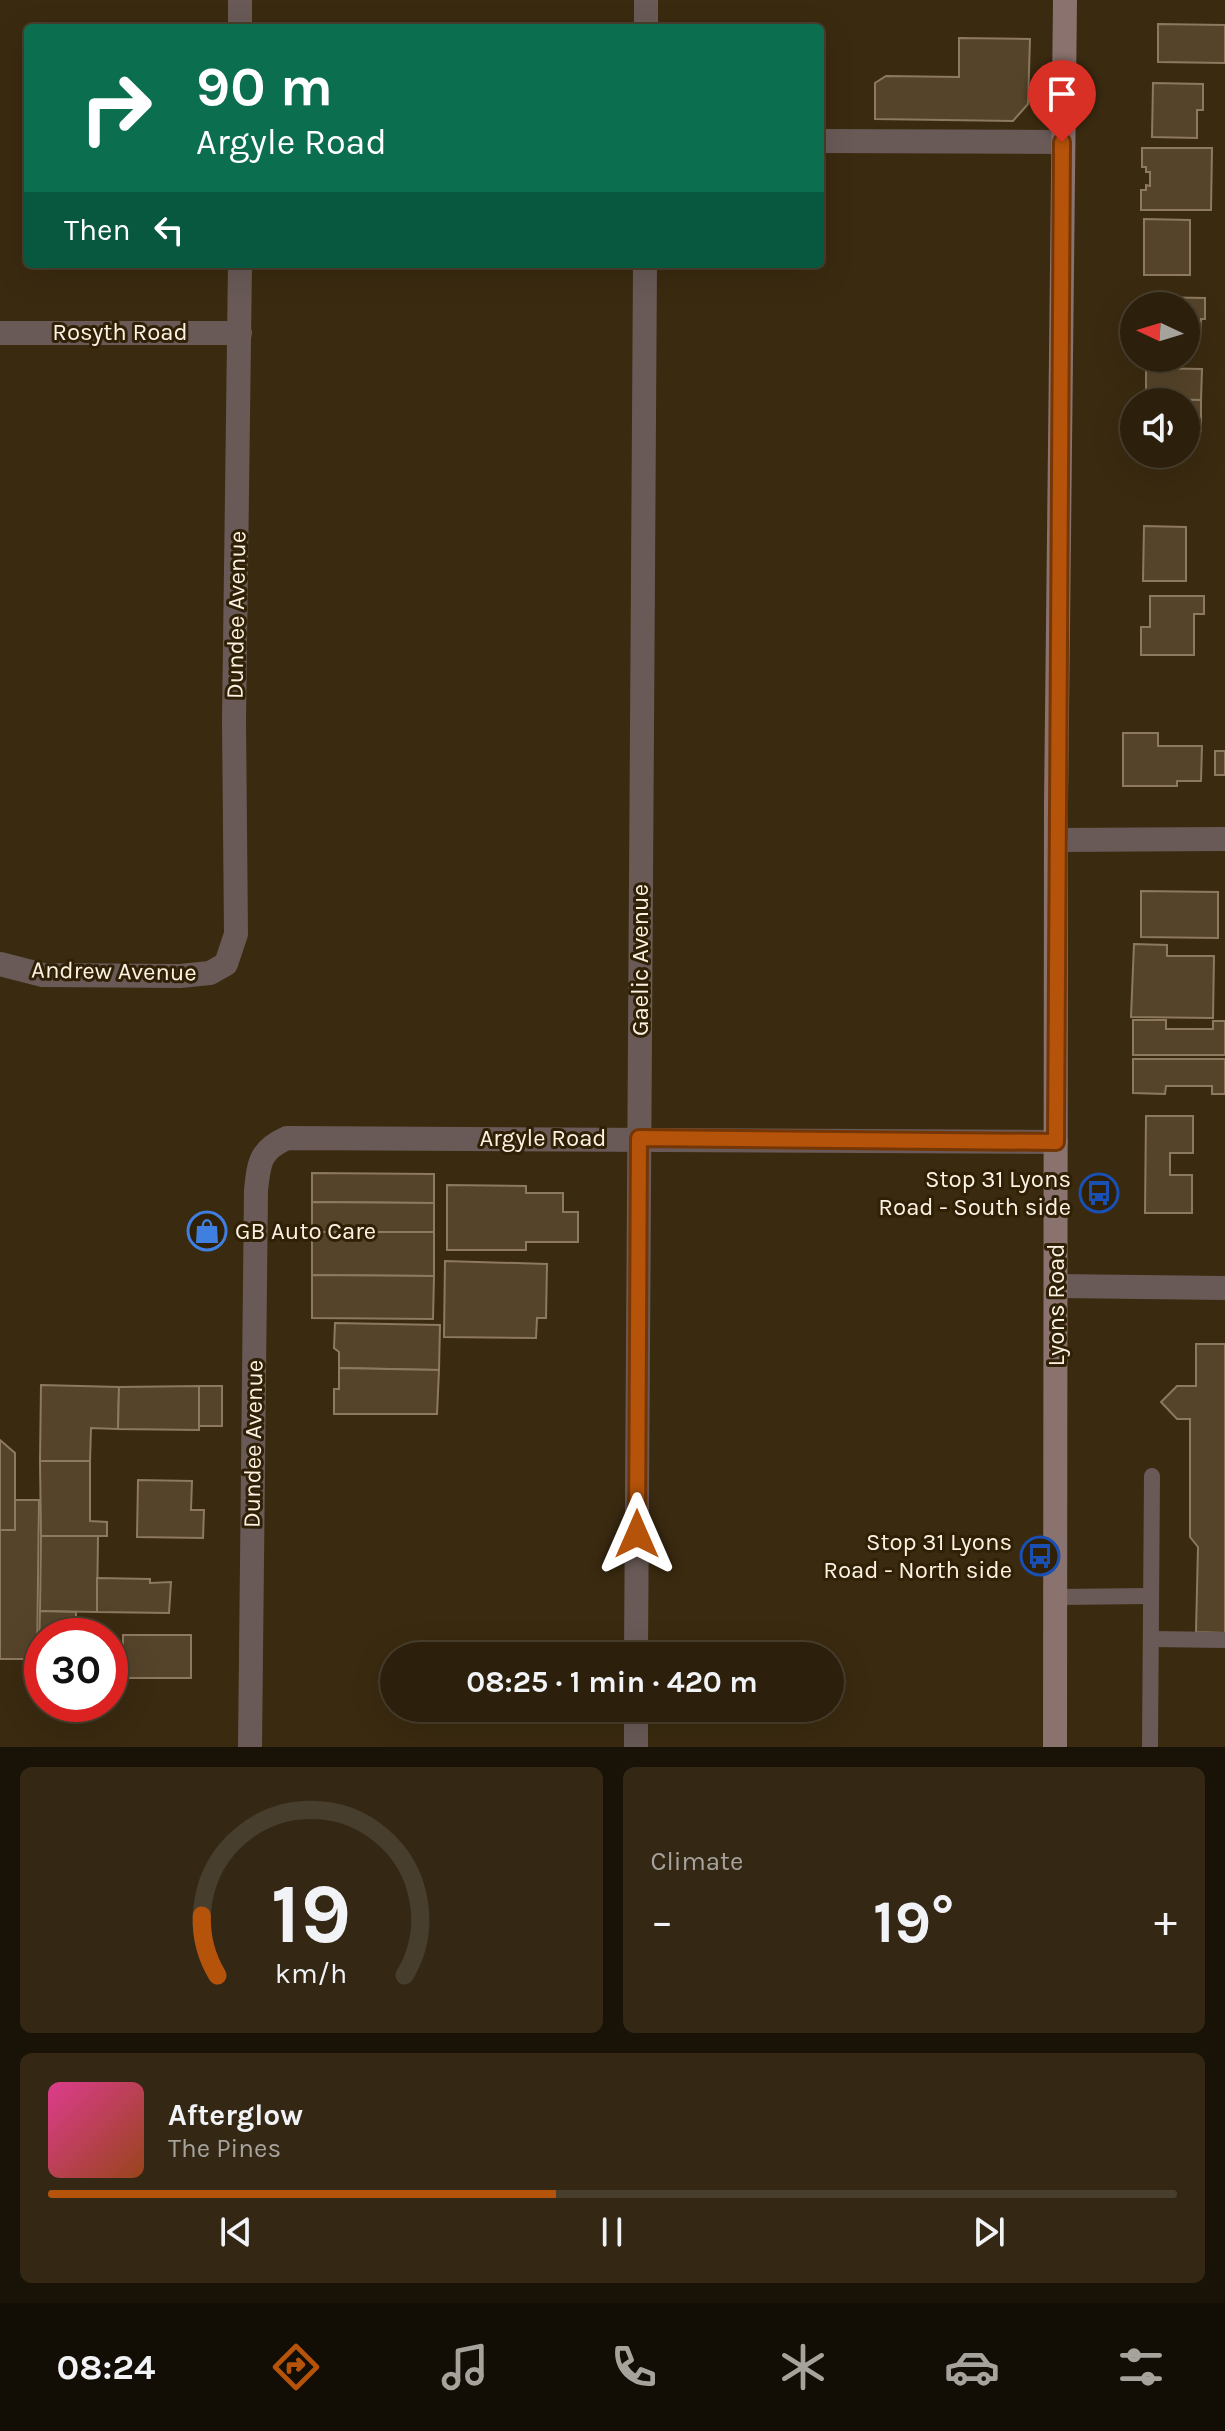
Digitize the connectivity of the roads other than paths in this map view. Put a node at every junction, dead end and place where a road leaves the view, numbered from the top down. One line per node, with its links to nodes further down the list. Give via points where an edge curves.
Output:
1 (240, 0): 4 (street)
2 (646, 0): 5 (street)
3 (1065, 0): 7 (street, Lyons Road)
4 (240, 24)
5 (646, 24)
6 (824, 141): 7 (street)
7 (1062, 142): 13 (street, Lyons Road)
8 (240, 268): 11 (street, Dundee Avenue)
9 (645, 268): 16 (street, Gaelic Avenue)
10 (0, 333): 11 (street, Rosyth Road)
11 (240, 333): 15 (street, Dundee Avenue, via 236,934)
12 (1225, 839): 13 (street)
13 (1056, 840): 17 (street, Lyons Road)
14 (0, 964): 15 (street, Andrew Avenue, via 43,975 180,976 210,973)
15 (226, 964)
16 (639, 1138): 17 (street, Argyle Road); 18 (street, Argyle Road, via 287,1138); 26 (street, Gaelic Avenue)
17 (1056, 1142): 19 (street, Lyons Road)
18 (270, 1145): 28 (street, Dundee Avenue, via 259,1162 256,1190)
19 (1057, 1286): 20 (street); 23 (street, Lyons Road)
20 (1225, 1288)
21 (1152, 1476): 22 (lane)
22 (1151, 1596): 23 (lane); 24 (lane)
23 (1056, 1597): 30 (street, Lyons Road)
24 (1151, 1639): 25 (lane); 31 (lane)
25 (1225, 1640)
26 (636, 1642)
27 (636, 1722): 29 (street)
28 (250, 1747)
29 (636, 1747)
30 (1055, 1747)
31 (1150, 1747)

